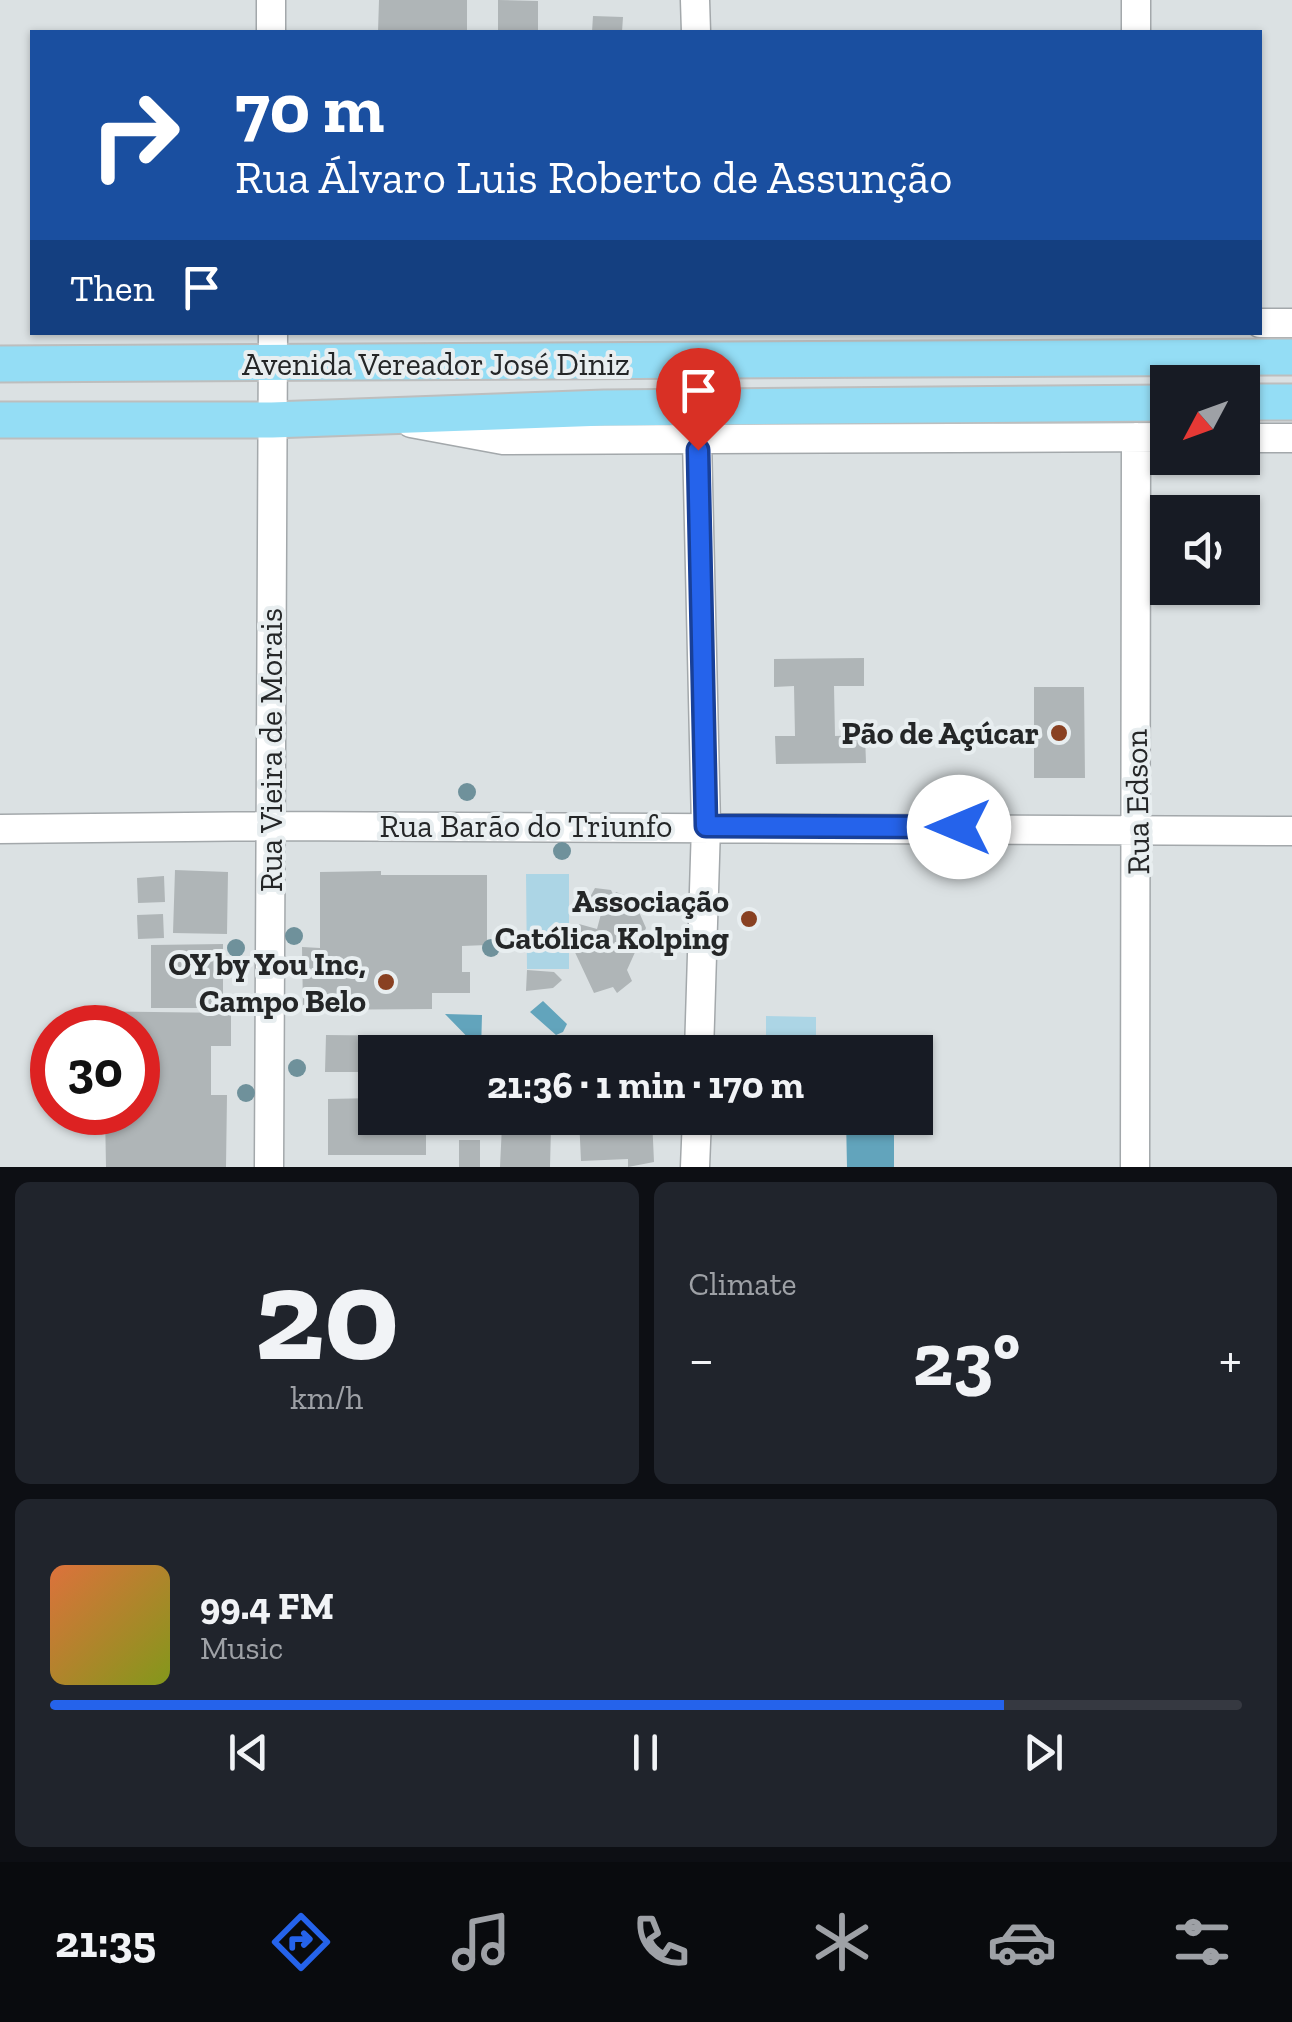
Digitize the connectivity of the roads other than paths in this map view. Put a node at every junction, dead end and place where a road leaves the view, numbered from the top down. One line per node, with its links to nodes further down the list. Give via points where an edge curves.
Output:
1 (271, 0): 4 (street)
2 (695, 0): 5 (street)
3 (1136, 0): 6 (street)
4 (271, 30)
5 (696, 30)
6 (1136, 30)
7 (1262, 323): 8 (street)
8 (1292, 323)
9 (273, 349): 10 (main road, Avenida Vereador José Diniz); 11 (main road, Avenida Vereador José Diniz); 17 (street, Rua Vieira de Morais)
10 (1292, 358)
11 (0, 364)
12 (1260, 402): 13 (main road)
13 (1292, 402)
14 (1150, 403): 15 (main road, Avenida Vereador José Diniz, via 604,408)
15 (385, 417): 17 (main road, Avenida Vereador José Diniz); 22 (street, Avenida Vereador José Diniz, via 503,440)
16 (0, 420): 17 (main road, Avenida Vereador José Diniz)
17 (272, 420): 23 (street, Rua Vieira de Morais)
18 (1136, 437): 19 (street, Avenida Vereador José Diniz); 22 (street, Avenida Vereador José Diniz); 26 (street, Rua Edson)
19 (1150, 437)
20 (1260, 438): 21 (street)
21 (1292, 438)
22 (697, 440): 24 (street)
23 (272, 826): 24 (street, Rua Barão do Triunfo); 25 (street, Rua Barão do Triunfo); 30 (street, Rua Vieira de Morais)
24 (706, 826): 26 (street, Rua Barão do Triunfo); 28 (street)
25 (0, 829)
26 (1137, 830): 27 (street, Rua Barão do Triunfo); 32 (street, Rua Edson)
27 (1292, 831)
28 (699, 1035)
29 (696, 1135): 31 (street)
30 (268, 1167)
31 (695, 1167)
32 (1135, 1167)

